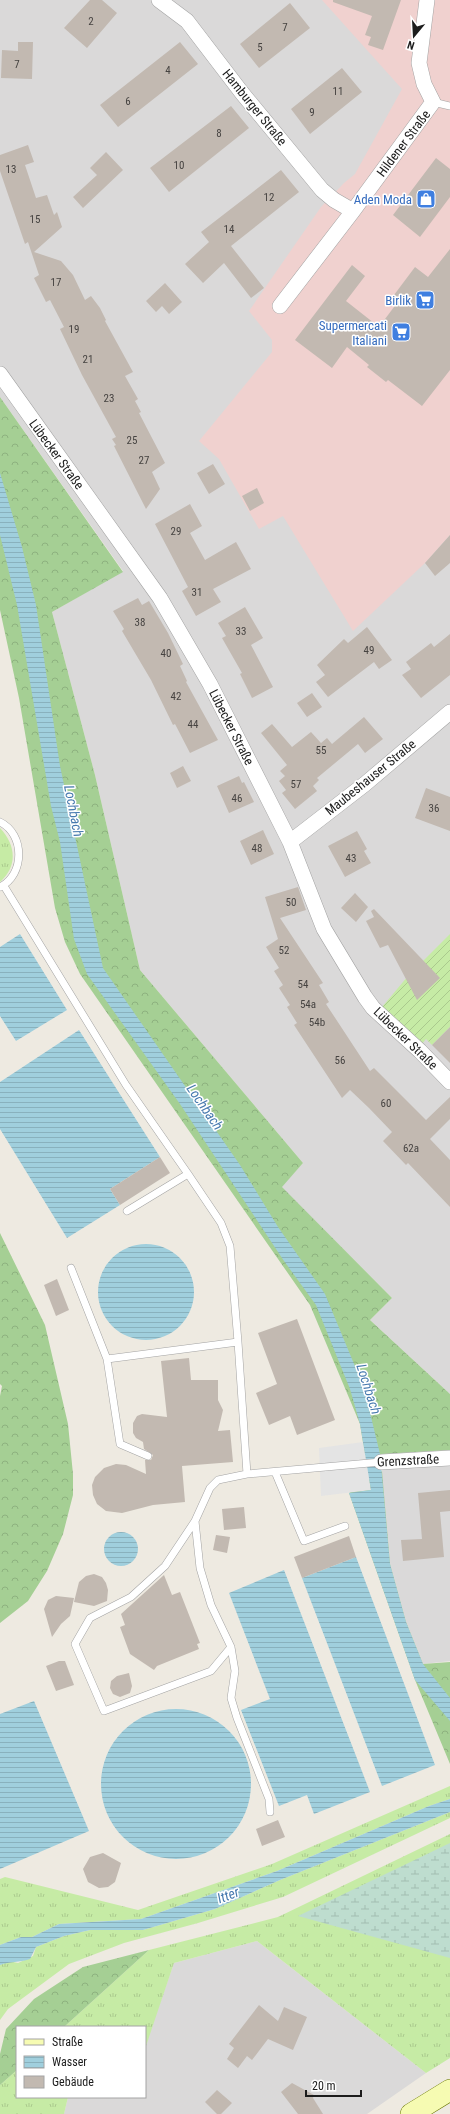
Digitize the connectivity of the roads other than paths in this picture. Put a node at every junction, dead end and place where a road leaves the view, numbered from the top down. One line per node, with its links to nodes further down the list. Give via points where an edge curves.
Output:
1 (159, 0): 5 (street, Hamburger Straße, via 187,22 322,190)
2 (427, 0): 3 (street, Hildener Straße, via 419,63 424,84)
3 (433, 102): 4 (lane); 5 (street, Hildener Straße)
4 (450, 106)
5 (353, 211): 6 (street, Hildener Straße)
6 (280, 306)
7 (0, 374): 10 (street, Lübecker Straße, via 160,598 210,684)
8 (450, 712): 10 (street, Maubeshauser Straße, via 365,784)
9 (0, 822): 11 (lane, via 12,831 19,854 18,866 12,877)
10 (290, 842): 12 (street, Lübecker Straße, via 324,929 365,997 373,1008)
11 (2, 886): 13 (lane, via 126,1085)
12 (450, 1082)
13 (188, 1174): 14 (lane); 16 (lane, via 226,1234 230,1246)
14 (127, 1211)
15 (71, 1268): 17 (lane)
16 (238, 1342): 17 (lane); 22 (lane)
17 (107, 1359): 18 (lane, via 120,1444)
18 (148, 1456)
19 (450, 1458): 20 (street, Grenzstraße)
20 (374, 1462): 21 (lane)
21 (275, 1472): 22 (lane); 24 (lane, via 304,1541)
22 (247, 1474): 23 (lane, via 218,1480 210,1488)
23 (195, 1521): 25 (lane, via 200,1568 211,1605); 25 (lane, via 165,1566 131,1597 90,1618 75,1644 104,1711 211,1671)
24 (345, 1526)
25 (231, 1647): 26 (lane, via 234,1671 232,1698 237,1718 267,1793)
26 (270, 1812)
27 (450, 2090): 28 (main road)
28 (412, 2114)

